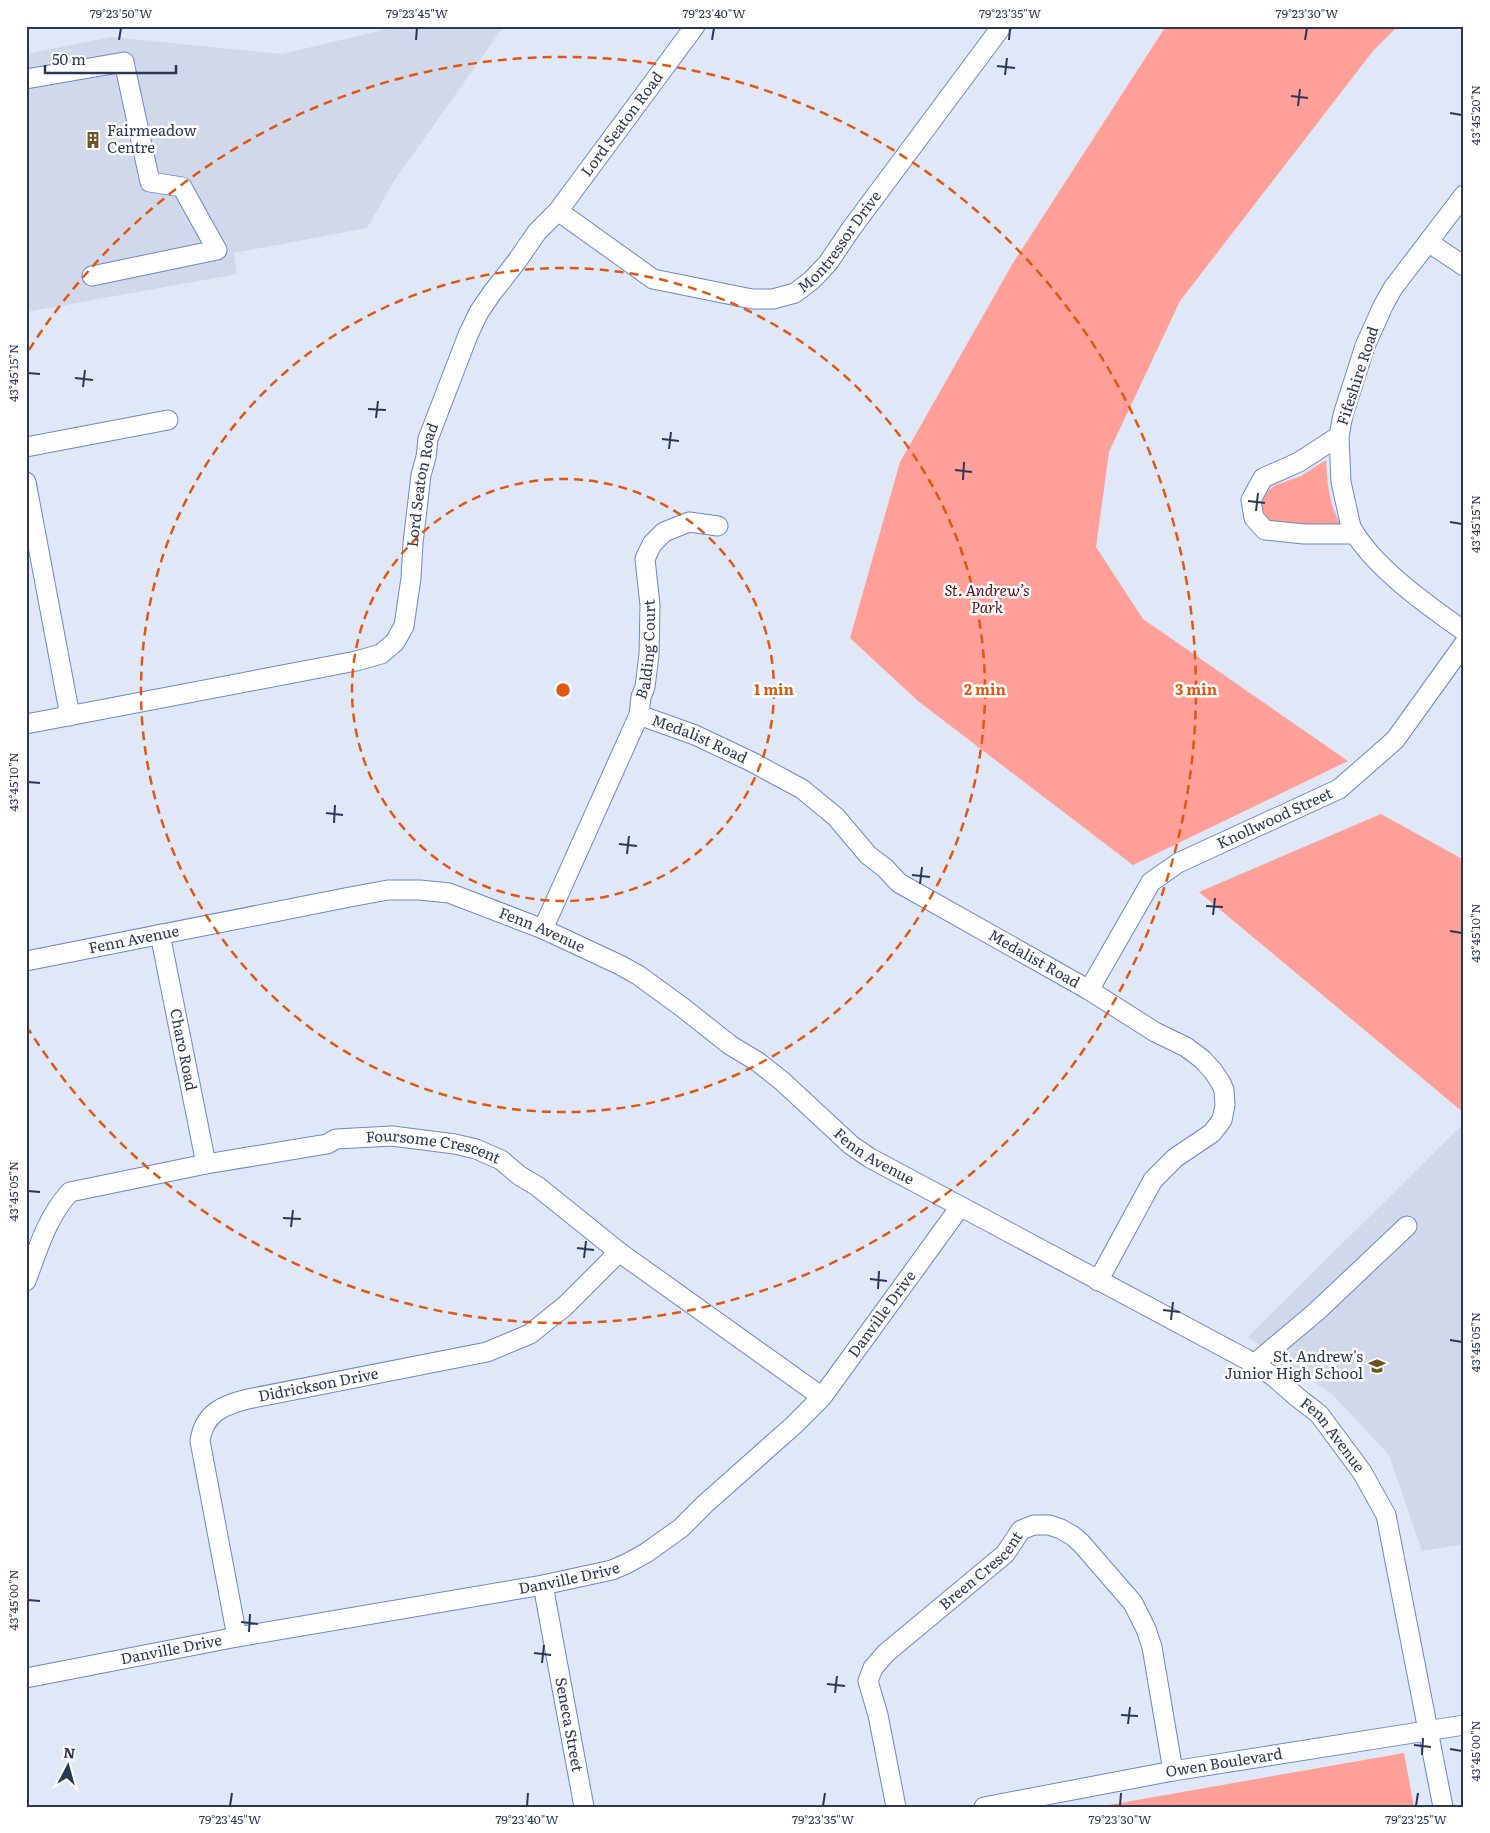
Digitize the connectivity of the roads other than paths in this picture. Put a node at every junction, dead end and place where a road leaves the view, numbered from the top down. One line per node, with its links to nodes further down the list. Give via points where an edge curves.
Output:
1 (695, 26): 5 (street, Lord Seaton Road)
2 (1002, 26): 5 (street, Montressor Drive, via 828,263 795,293 773,299 752,299 653,278)
3 (26, 78): 8 (street, via 124,62 150,182 182,187 217,250)
4 (1464, 195): 6 (street, Fifeshire Road)
5 (558, 211): 18 (street, Lord Seaton Road, via 537,232 479,312 433,424 422,475 407,612 395,642 380,654 356,661)
6 (1428, 242): 7 (street); 10 (street, Fifeshire Road, via 1383,306 1365,346 1343,415)
7 (1464, 266)
8 (92, 276)
9 (168, 420): 11 (street)
10 (1340, 436): 14 (street, Fifeshire Road, via 1341,482); 14 (street, Fifeshire Road, via 1299,462 1263,478 1251,500 1254,518 1265,530)
11 (26, 448)
12 (26, 482): 18 (street)
13 (718, 526): 17 (street, Balding Court, via 689,522 664,532 652,544 645,559 650,605 649,655)
14 (1354, 534): 15 (street, Fifeshire Road, via 1375,560 1433,610)
15 (1464, 631)
16 (1464, 644): 23 (street, Knollwood Street, via 1395,740 1339,789 1178,863 1151,882)
17 (639, 715): 20 (street, Balding Court); 23 (street, Medalist Road, via 694,735 802,789 836,817 868,855 899,883)
18 (70, 716): 19 (street, Lord Seaton Road)
19 (26, 724)
20 (543, 929): 21 (street, Fenn Avenue, via 449,893 388,890); 25 (street, Fenn Avenue, via 638,975 782,1081 850,1145)
21 (160, 934): 22 (street, Fenn Avenue); 24 (street, Charo Road)
22 (26, 961)
23 (1089, 990): 29 (street, Medalist Road, via 1202,1059 1221,1083 1225,1104 1222,1120 1212,1133 1175,1158 1152,1180)
24 (206, 1164): 27 (street, Foursome Crescent, via 336,1140 392,1136 455,1144 501,1160); 28 (street, Foursome Crescent, via 70,1192 50,1220)
25 (960, 1206): 29 (street, Fenn Avenue); 31 (street, Danville Drive)
26 (1407, 1226): 30 (street, via 1316,1312)
27 (620, 1252): 31 (street, Foursome Crescent); 33 (street, Didrickson Drive, via 565,1306 530,1334 488,1352 248,1399 226,1405 214,1414 205,1424 200,1441)
28 (26, 1281)
29 (1098, 1281): 30 (street, Fenn Avenue)
30 (1254, 1364): 36 (street, Fenn Avenue, via 1274,1376 1319,1414 1362,1472 1386,1515)
31 (822, 1397): 32 (street, Danville Drive, via 681,1528 646,1553 612,1570)
32 (543, 1585): 33 (street, Danville Drive); 39 (street, Seneca Street)
33 (237, 1637): 34 (street, Danville Drive)
34 (26, 1678)
35 (1464, 1725): 36 (street, Owen Boulevard)
36 (1429, 1731): 37 (street, Owen Boulevard); 41 (street, Fenn Avenue)
37 (1174, 1771): 38 (street, Owen Boulevard); 40 (street, Breen Crescent, via 1152,1647 1137,1609 1073,1536 1049,1524 1034,1525 1021,1530 1005,1554 886,1653 873,1668 868,1681)
38 (988, 1806)
39 (584, 1807)
40 (896, 1807)
41 (1443, 1807)

